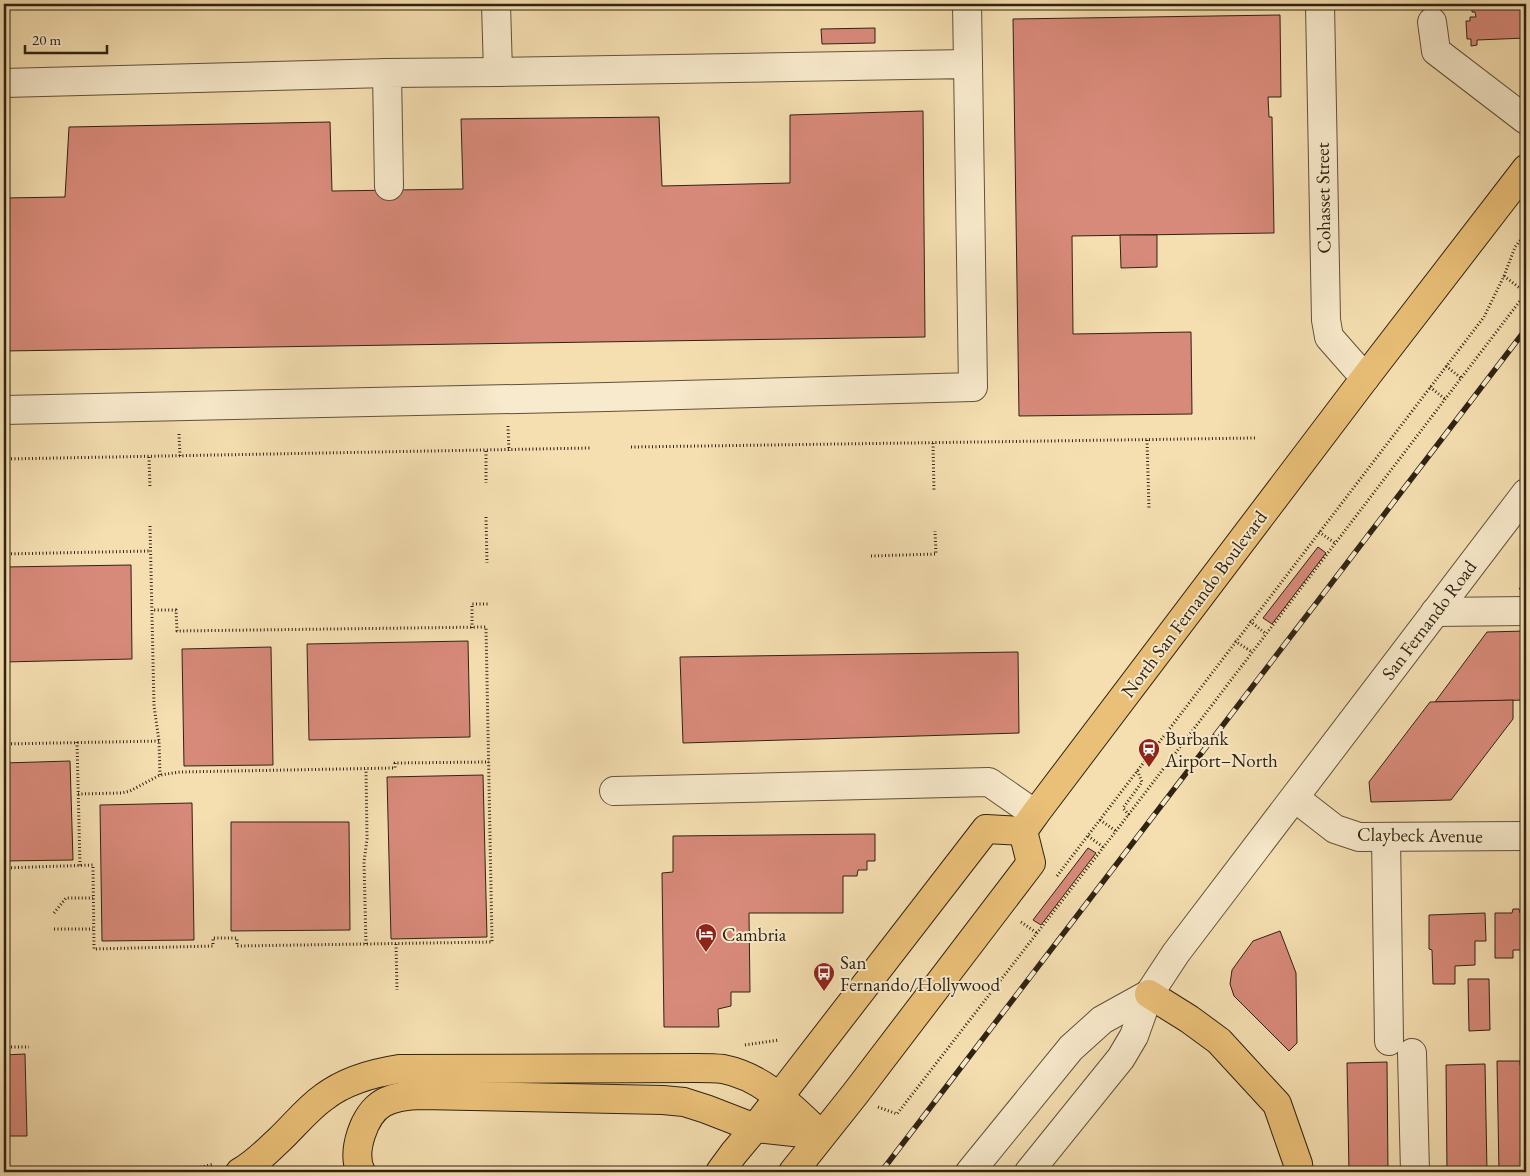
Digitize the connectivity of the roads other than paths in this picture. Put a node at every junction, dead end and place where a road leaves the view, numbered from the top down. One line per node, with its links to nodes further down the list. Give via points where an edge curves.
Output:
1 (496, 4): 6 (street)
2 (967, 4): 5 (street)
3 (1320, 4): 12 (street, Cohasset Street, via 1326,320 1329,337)
4 (1432, 22): 9 (street, via 1436,51)
5 (968, 64): 6 (street); 13 (street, via 973,387)
6 (498, 72): 7 (street)
7 (387, 73): 8 (street); 11 (street)
8 (4, 84)
9 (1526, 120)
10 (1526, 169): 12 (main road)
11 (389, 186)
12 (1365, 378): 19 (main road, North San Fernando Boulevard)
13 (4, 410)
14 (1526, 493): 16 (street, San Fernando Road)
15 (1526, 611): 16 (street)
16 (1435, 612): 18 (street, San Fernando Road)
17 (614, 791): 19 (street, via 989,782)
18 (1295, 798): 21 (street, Claybeck Avenue, via 1335,829 1359,837); 22 (street, via 1176,953)
19 (1029, 822): 23 (main road, via 986,829); 25 (main road, via 1031,863)
20 (1526, 836): 21 (street, Claybeck Avenue)
21 (1386, 837): 33 (street, via 1401,1047)
22 (1149, 994): 30 (street, via 1102,1020 1071,1048); 31 (street, via 1134,1036 1121,1058); 32 (main road, via 1219,1041 1277,1104)
23 (779, 1095): 24 (main road); 25 (main road); 26 (main road, via 748,1077 723,1069 382,1071 345,1084 324,1096 257,1161)
24 (755, 1128): 25 (main road); 27 (main road, via 684,1102 663,1100 398,1097 382,1104 366,1120 357,1145); 28 (main road)
25 (821, 1135): 29 (main road)
26 (231, 1166)
27 (361, 1172)
28 (720, 1172)
29 (792, 1172)
30 (970, 1172)
31 (1029, 1172)
32 (1299, 1172)
33 (1416, 1172)

